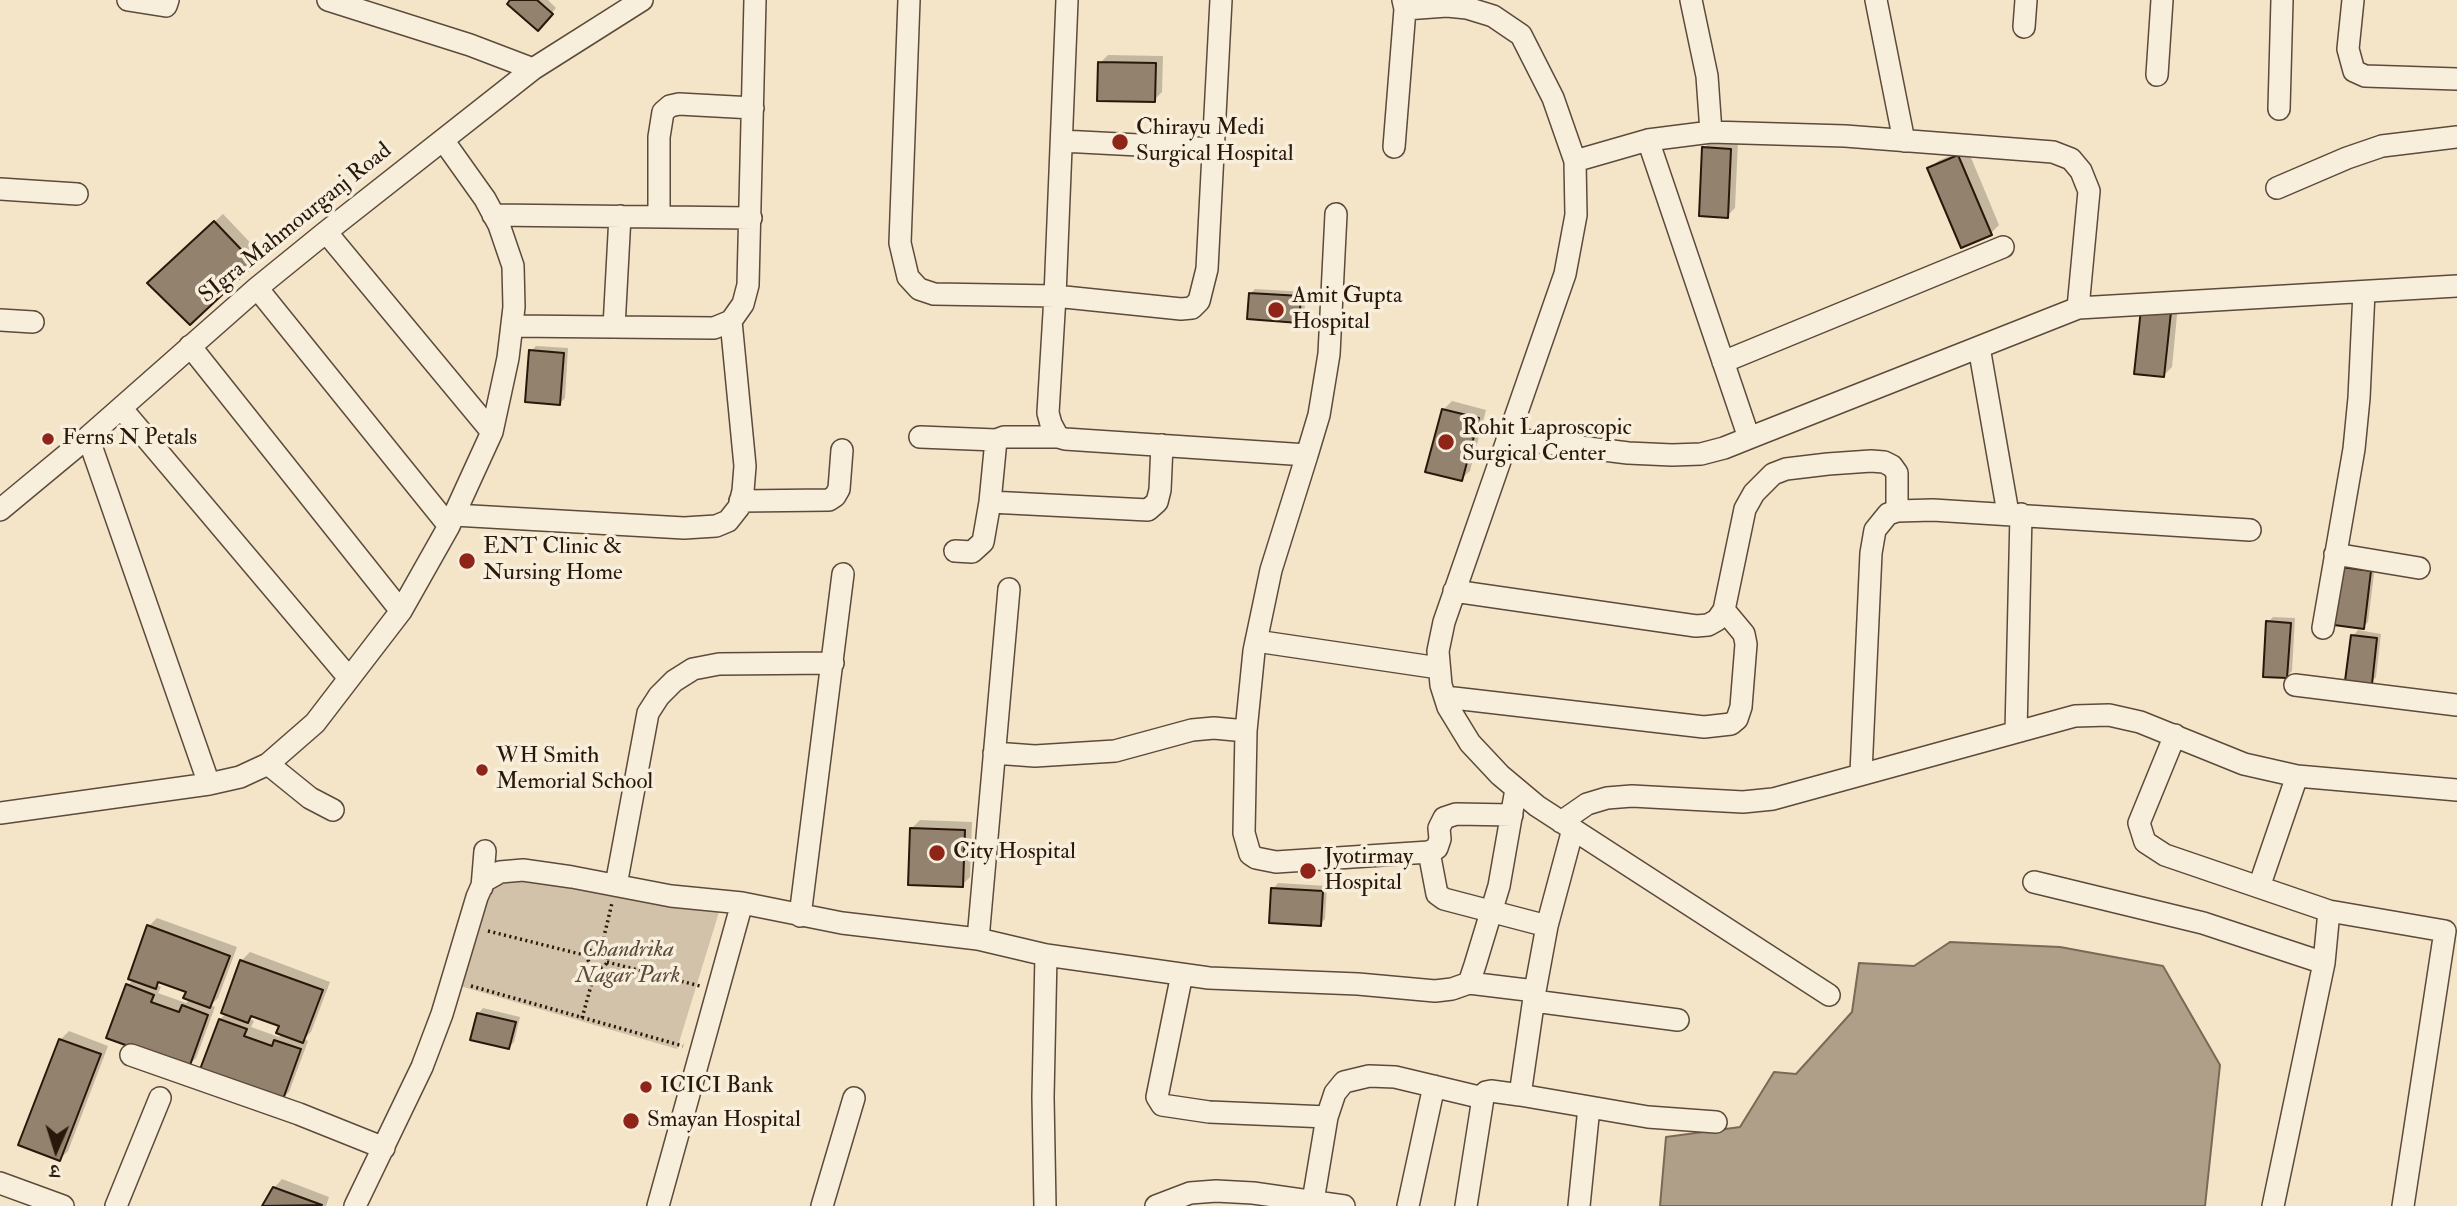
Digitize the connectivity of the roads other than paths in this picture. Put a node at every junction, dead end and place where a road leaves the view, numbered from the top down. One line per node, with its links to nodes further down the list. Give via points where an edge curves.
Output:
1 (128, 0): 2 (street, via 166,6)
2 (169, 0)
3 (328, 0): 17 (street)
4 (642, 0): 17 (street, SIgra Mahmourganj Road)
5 (755, 0): 20 (street)
6 (909, 0): 44 (street, via 900,243 908,277 919,289 934,294)
7 (1068, 0): 26 (street)
8 (1221, 0): 29 (street)
9 (1691, 0): 22 (street, via 1707,76)
10 (1876, 0): 27 (street)
11 (2026, 0): 16 (street)
12 (2162, 0): 18 (street)
13 (2282, 0): 21 (street)
14 (2353, 0): 19 (street, via 2348,49 2354,71 2365,76)
15 (1404, 5): 28 (street); 30 (street, via 1467,8 1493,16 1521,35 1553,98)
16 (2024, 27)
17 (533, 69): 24 (street, SIgra Mahmourganj Road)
18 (2157, 75)
19 (2457, 79)
20 (753, 107): 37 (street, via 678,104 663,113); 38 (street)
21 (2279, 109)
22 (1711, 132): 25 (street); 27 (street)
23 (2457, 137): 31 (street, via 2382,146)
24 (443, 140): 35 (street); 39 (street, SIgra Mahmourganj Road)
25 (1648, 140): 30 (street); 53 (street)
26 (1062, 141): 29 (street); 44 (street)
27 (1904, 141): 45 (street, via 2053,152 2071,159 2089,191)
28 (1394, 147)
29 (1215, 149): 44 (street, via 1207,269 1199,301 1192,308)
30 (1575, 161): 59 (street, via 1576,215 1568,262)
31 (2277, 188)
32 (0, 189): 33 (street)
33 (77, 194)
34 (1336, 214): 64 (street, via 1329,354)
35 (494, 215): 36 (street); 49 (street, via 513,266)
36 (620, 216): 37 (street); 50 (street)
37 (659, 217): 38 (street)
38 (751, 218): 47 (street, via 748,285 743,304)
39 (326, 232): 42 (street, SIgra Mahmourganj Road); 55 (street)
40 (2003, 247): 53 (street)
41 (2457, 286): 43 (street)
42 (257, 288): 51 (street, SIgra Mahmourganj Road); 70 (street)
43 (2364, 292): 45 (street); 73 (street, via 2354,449)
44 (1055, 296): 58 (street, via 1048,413)
45 (2078, 308): 52 (street)
46 (0, 320): 48 (street)
47 (731, 321): 50 (street, via 714,328); 65 (street, via 745,466)
48 (33, 322)
49 (512, 326): 50 (street); 55 (street)
50 (614, 327)
51 (190, 346): 54 (street, SIgra Mahmourganj Road); 79 (street)
52 (1979, 347): 60 (street); 69 (street)
53 (1723, 362): 60 (street)
54 (121, 408): 56 (street, SIgra Mahmourganj Road); 84 (street)
55 (492, 432): 70 (street)
56 (88, 437): 67 (street, SIgra Mahmourganj Road); 95 (street)
57 (920, 437): 61 (street)
58 (1058, 437): 61 (street); 62 (street)
59 (1507, 438): 60 (street, via 1672,455 1701,454); 77 (street)
60 (1749, 438)
61 (996, 440): 66 (street)
62 (1162, 445): 64 (street); 66 (street, via 1160,490 1157,502 1148,510)
63 (842, 450): 65 (street, via 839,489 829,500)
64 (1307, 455): 81 (street, via 1271,570)
65 (740, 501): 70 (street, via 728,521 716,526)
66 (990, 502): 72 (street, via 982,542 972,552)
67 (0, 510)
68 (1897, 511): 69 (street); 78 (street, via 1897,473 1884,462 1828,464 1773,474 1745,509); 93 (street, via 1880,522 1873,538)
69 (2015, 513): 71 (street); 89 (street)
70 (452, 520): 79 (street)
71 (2249, 530)
72 (955, 551)
73 (2335, 554): 74 (street); 80 (street)
74 (2419, 568)
75 (844, 574): 82 (street)
76 (1009, 589): 91 (street)
77 (1454, 591): 78 (street, via 1696,626 1717,620); 83 (street, via 1438,651)
78 (1724, 610): 86 (street, via 1744,634 1746,644 1741,707 1731,724 1704,727)
79 (401, 611): 84 (street)
80 (2323, 628)
81 (1256, 641): 83 (street); 88 (street)
82 (833, 663): 105 (street, via 719,664 693,669 659,696 648,713); 111 (street)
83 (1439, 668): 86 (street)
84 (349, 678): 92 (street, via 315,723)
85 (2295, 685): 87 (street)
86 (1445, 697): 96 (street, via 1470,743)
87 (2457, 705)
88 (1246, 731): 91 (street, via 1192,730 1115,751 1035,756); 103 (street, via 1244,833 1247,848 1256,859 1276,862)
89 (2016, 732): 90 (street, via 2075,716 2109,715); 93 (street)
90 (2175, 735): 94 (street, via 2244,764); 107 (street, via 2139,823 2145,842 2165,855)
91 (994, 753): 113 (street)
92 (268, 764): 95 (street); 98 (street)
93 (1861, 773): 101 (street, via 1807,791 1743,802 1607,798 1587,804)
94 (2297, 776): 97 (street); 107 (street)
95 (209, 784): 99 (street)
96 (1516, 789): 100 (street); 101 (street)
97 (2457, 790)
98 (333, 810)
99 (0, 813)
100 (1512, 815): 103 (street, via 1444,818 1437,848); 110 (street)
101 (1567, 825): 112 (street); 118 (street)
102 (485, 851): 106 (street)
103 (1429, 852): 110 (street, via 1437,894)
104 (2034, 882): 115 (street, via 2203,923)
105 (616, 886): 106 (street, via 523,870 500,872); 108 (street)
106 (482, 887): 130 (street, via 442,1014)
107 (2259, 887): 109 (street)
108 (743, 903): 111 (street); 137 (street)
109 (2329, 911): 115 (street); 146 (street, via 2445,931)
110 (1492, 912): 112 (street); 117 (street)
111 (800, 916): 113 (street)
112 (1547, 926): 119 (street)
113 (978, 939): 114 (street)
114 (1045, 955): 116 (street); 139 (street)
115 (2324, 963): 145 (street)
116 (1182, 974): 117 (street, via 1435,990); 128 (street, via 1158,1102 1180,1110)
117 (1469, 983): 119 (street)
118 (1829, 995)
119 (1534, 996): 120 (street); 123 (street)
120 (1678, 1020)
121 (131, 1055): 130 (street)
122 (1434, 1086): 126 (street); 128 (street, via 1395,1077 1354,1079 1339,1086); 142 (street)
123 (1520, 1095): 126 (street, via 1491,1091); 127 (street)
124 (160, 1098): 135 (street)
125 (854, 1098): 138 (street)
126 (1483, 1098): 143 (street)
127 (1589, 1107): 129 (street); 144 (street)
128 (1327, 1117): 133 (street)
129 (1716, 1122)
130 (384, 1149): 136 (street)
131 (0, 1183): 134 (street)
132 (1252, 1200): 133 (street); 140 (street, via 1216,1191)
133 (1313, 1201): 141 (street)
134 (63, 1206)
135 (116, 1206)
136 (355, 1206)
137 (658, 1206)
138 (822, 1206)
139 (1045, 1206)
140 (1156, 1206)
141 (1344, 1206)
142 (1408, 1206)
143 (1466, 1206)
144 (1579, 1206)
145 (2273, 1206)
146 (2403, 1206)

